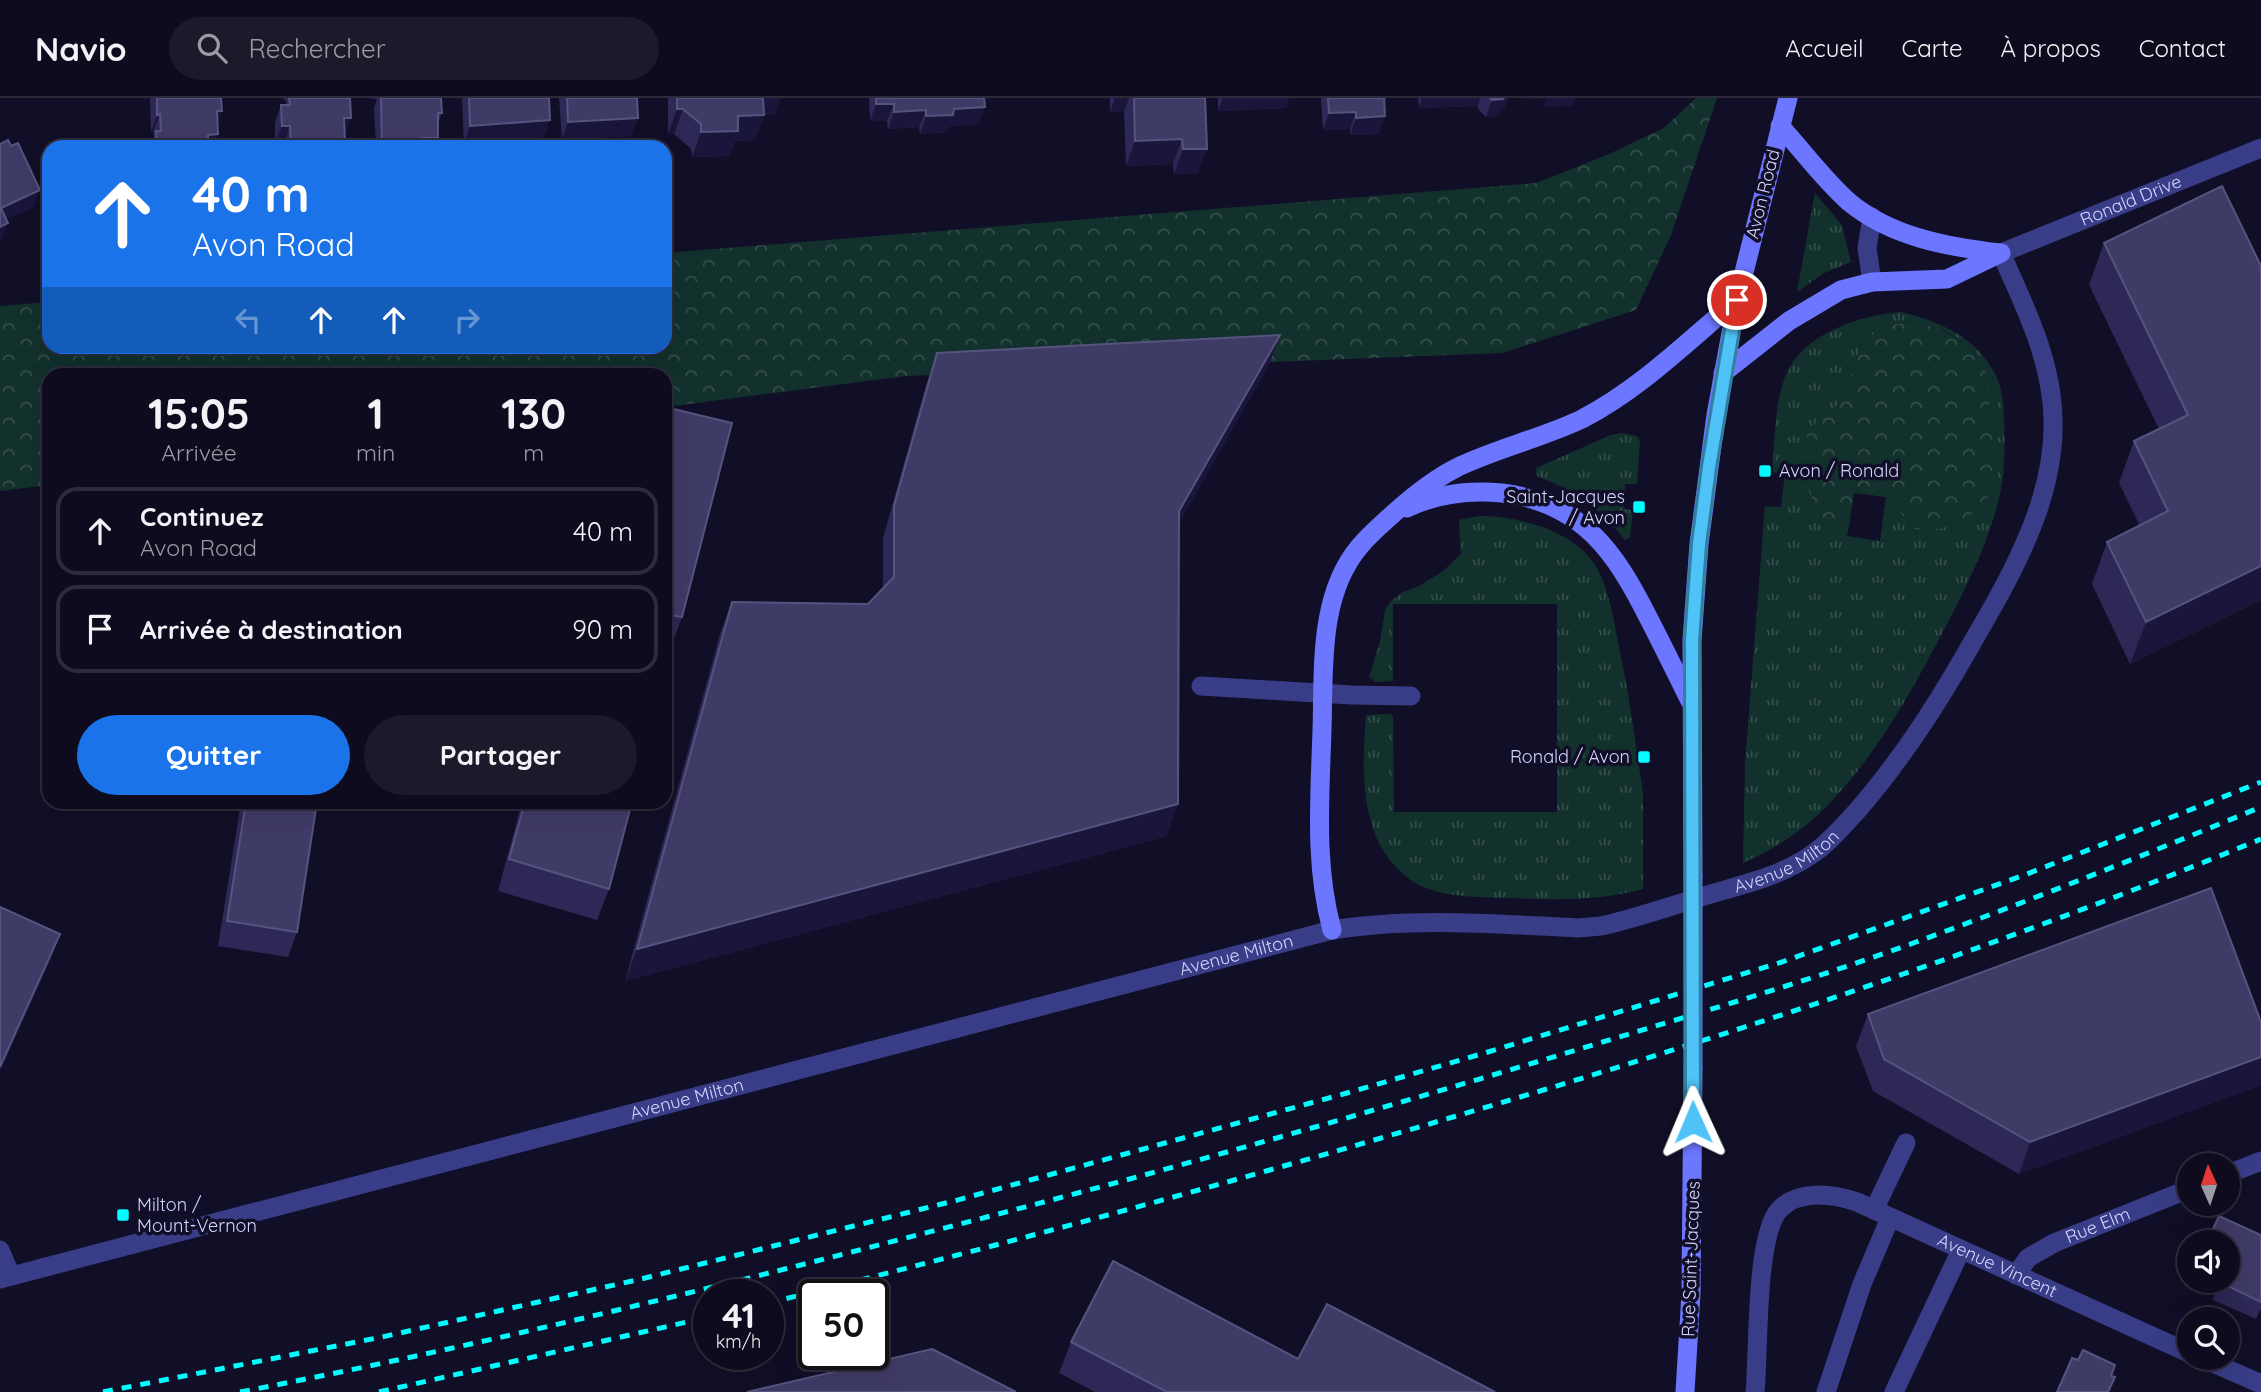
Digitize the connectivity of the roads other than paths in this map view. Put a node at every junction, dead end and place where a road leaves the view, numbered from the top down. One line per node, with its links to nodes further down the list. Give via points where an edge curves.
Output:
1 (1788, 98): 2 (main road, Avon Road)
2 (1780, 126): 4 (main road, via 1838,191); 7 (main road, Avon Road)
3 (2261, 148): 5 (street, Ronald Drive)
4 (1872, 217): 5 (main road, via 1938,244); 6 (street, via 1867,248)
5 (2001, 253): 6 (main road, via 1947,279); 15 (street, Avenue Milton, via 2034,330 2051,393 2051,449 2039,507 2004,586 1933,710 1892,769 1829,840 1776,873 1601,926 1411,922)
6 (1872, 282): 8 (main road, via 1824,299)
7 (1737, 300): 8 (main road, Avon Road); 9 (main road, via 1611,402 1580,419 1458,467)
8 (1723, 373): 13 (main road, Avon Road, via 1699,544)
9 (1393, 514): 11 (main road, via 1359,547 1335,591); 13 (main road, via 1418,502 1470,492 1520,496 1569,514 1605,546 1630,581)
10 (1201, 686): 11 (street)
11 (1323, 693): 12 (street); 15 (main road, via 1320,866)
12 (1411, 696)
13 (1691, 703): 14 (main road, Avon Road)
14 (1693, 875): 28 (main road, Rue Saint-Jacques, bridge, via 1692,1280)
15 (1332, 930): 24 (street, Avenue Milton)
16 (1906, 1143): 20 (street)
17 (2261, 1161): 18 (street)
18 (2240, 1169)
19 (2177, 1194): 23 (street, Rue Elm, via 2054,1243 2028,1258)
20 (1882, 1214): 22 (street, Avenue Vincent); 29 (street, Avenue Vincent, via 1838,1196 1818,1195 1780,1209 1763,1256); 30 (street)
21 (0, 1250): 24 (street)
22 (1961, 1250): 23 (street, Avenue Vincent); 31 (street)
23 (2016, 1275): 25 (street, Avenue Vincent)
24 (5, 1277)
25 (2177, 1348)
26 (2229, 1370): 27 (street)
27 (2261, 1384)
28 (1685, 1392)
29 (1755, 1392)
30 (1826, 1392)
31 (1894, 1392)

